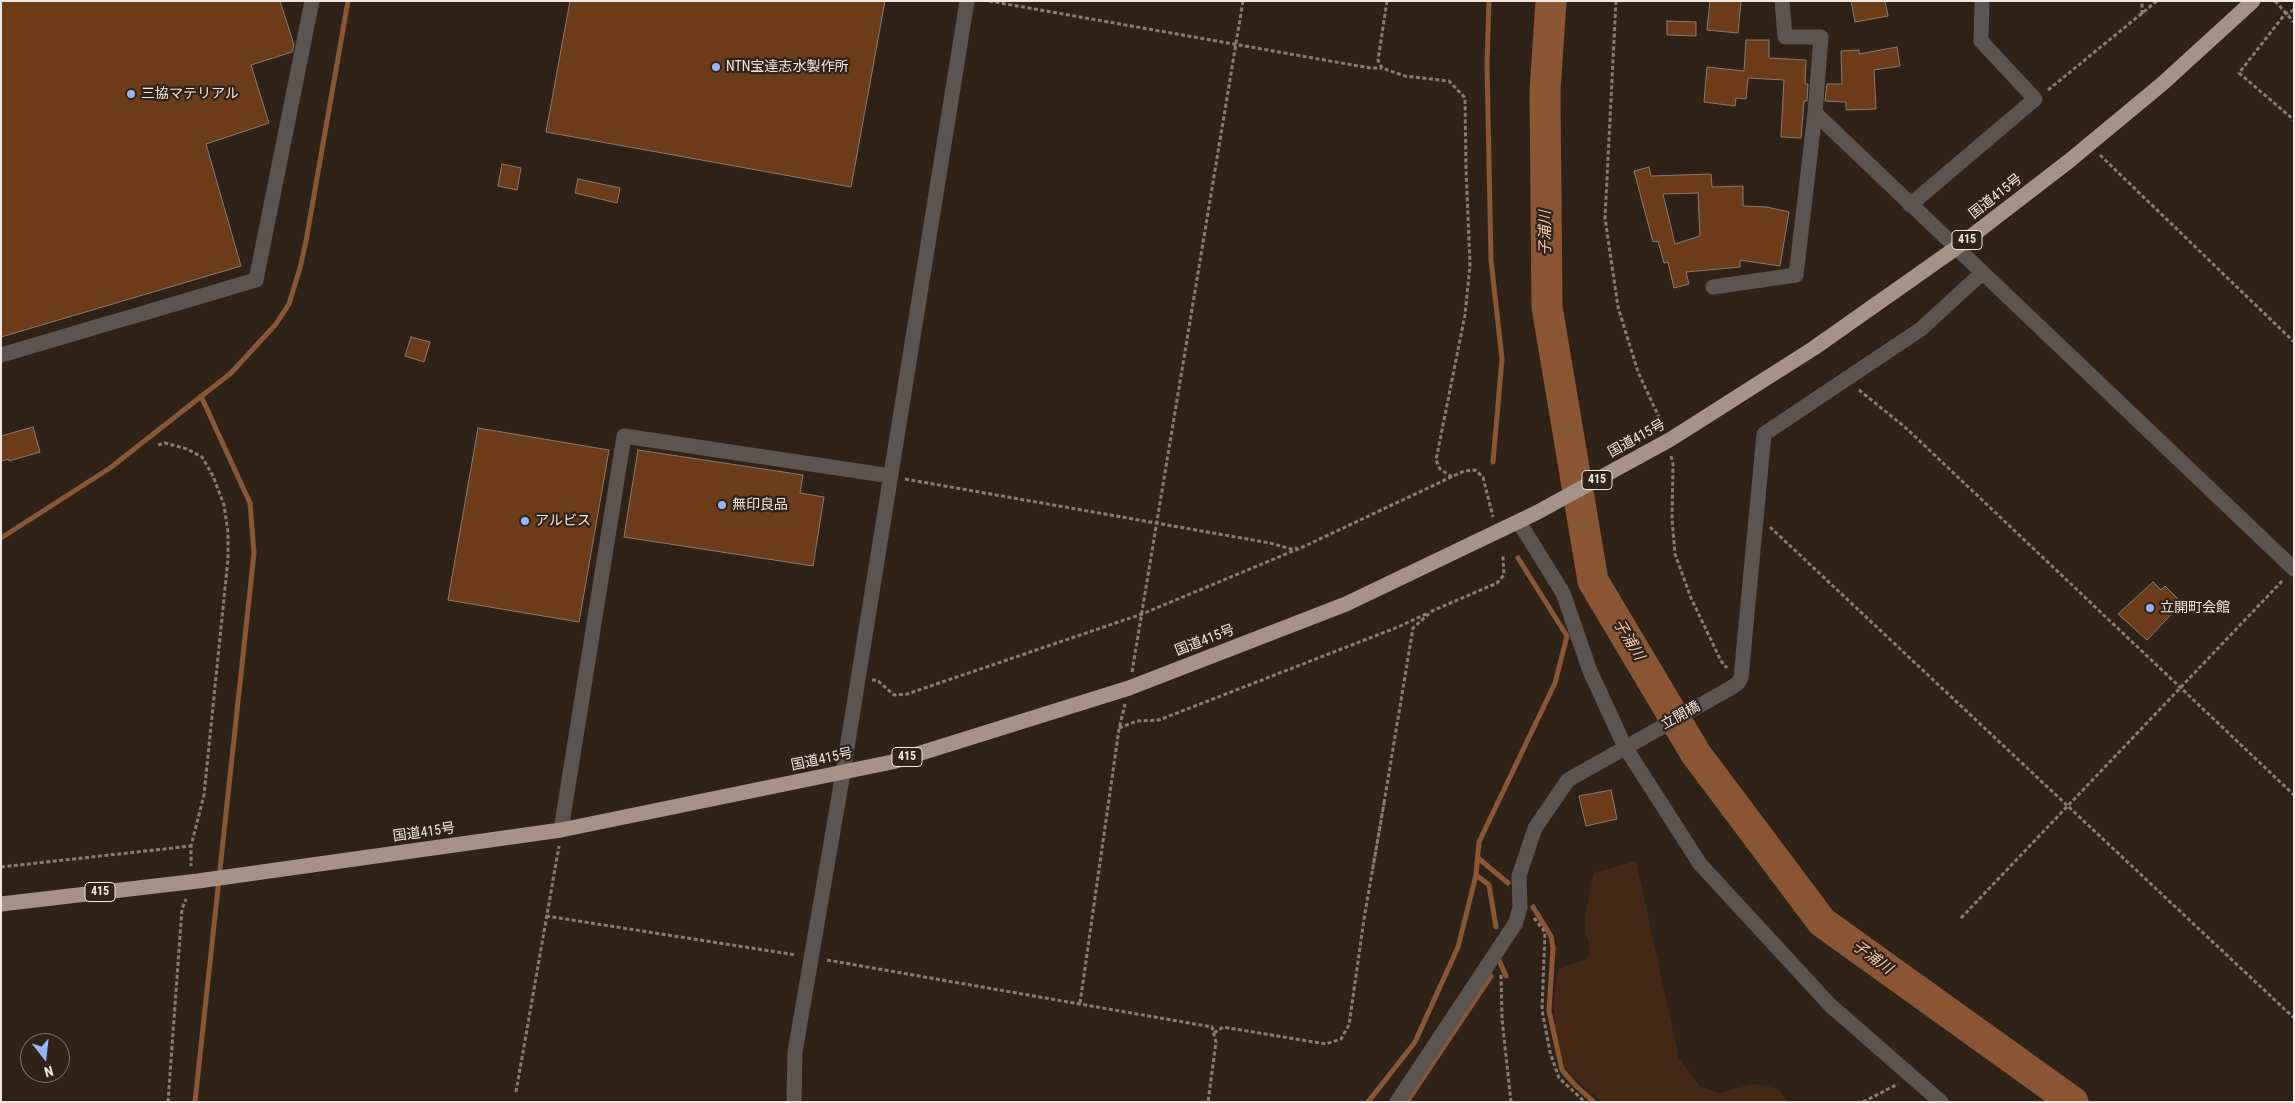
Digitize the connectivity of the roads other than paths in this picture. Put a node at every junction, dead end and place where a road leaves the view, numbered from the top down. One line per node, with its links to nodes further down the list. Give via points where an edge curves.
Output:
1 (312, 1): 11 (street, via 256,280)
2 (967, 1): 12 (street)
3 (1782, 1): 6 (street, via 1785,37 1821,37)
4 (1982, 1): 7 (street, via 1980,41 2035,99)
5 (2254, 1): 8 (highway, 国道415号 / 415, via 2162,84)
6 (1816, 113): 7 (street); 10 (street, via 1796,275)
7 (1910, 205): 8 (street)
8 (1956, 248): 9 (street); 13 (highway, 国道415号 / 415, via 1814,348 1664,443)
9 (1982, 273): 14 (street); 15 (street, 立開橋, via 1921,329 1764,434 1741,678 1729,689)
10 (1714, 287)
11 (1, 355)
12 (891, 476): 16 (street); 17 (street, via 624,436)
13 (1519, 522): 15 (street, via 1563,593 1590,672); 16 (highway, 国道415号 / 415, via 1346,604 1129,688 892,762)
14 (2294, 569)
15 (1629, 744): 20 (street, 立開橋, via 1568,780 1535,828 1519,876 1520,908 1515,924); 21 (street, via 1700,864 1830,1005)
16 (843, 773): 17 (highway, 国道415号 / 415); 19 (street, via 794,1052)
17 (561, 830): 18 (highway, 国道415号 / 415, via 195,881)
18 (1, 904)
19 (794, 1102)
20 (1397, 1102)
21 (1941, 1102)

